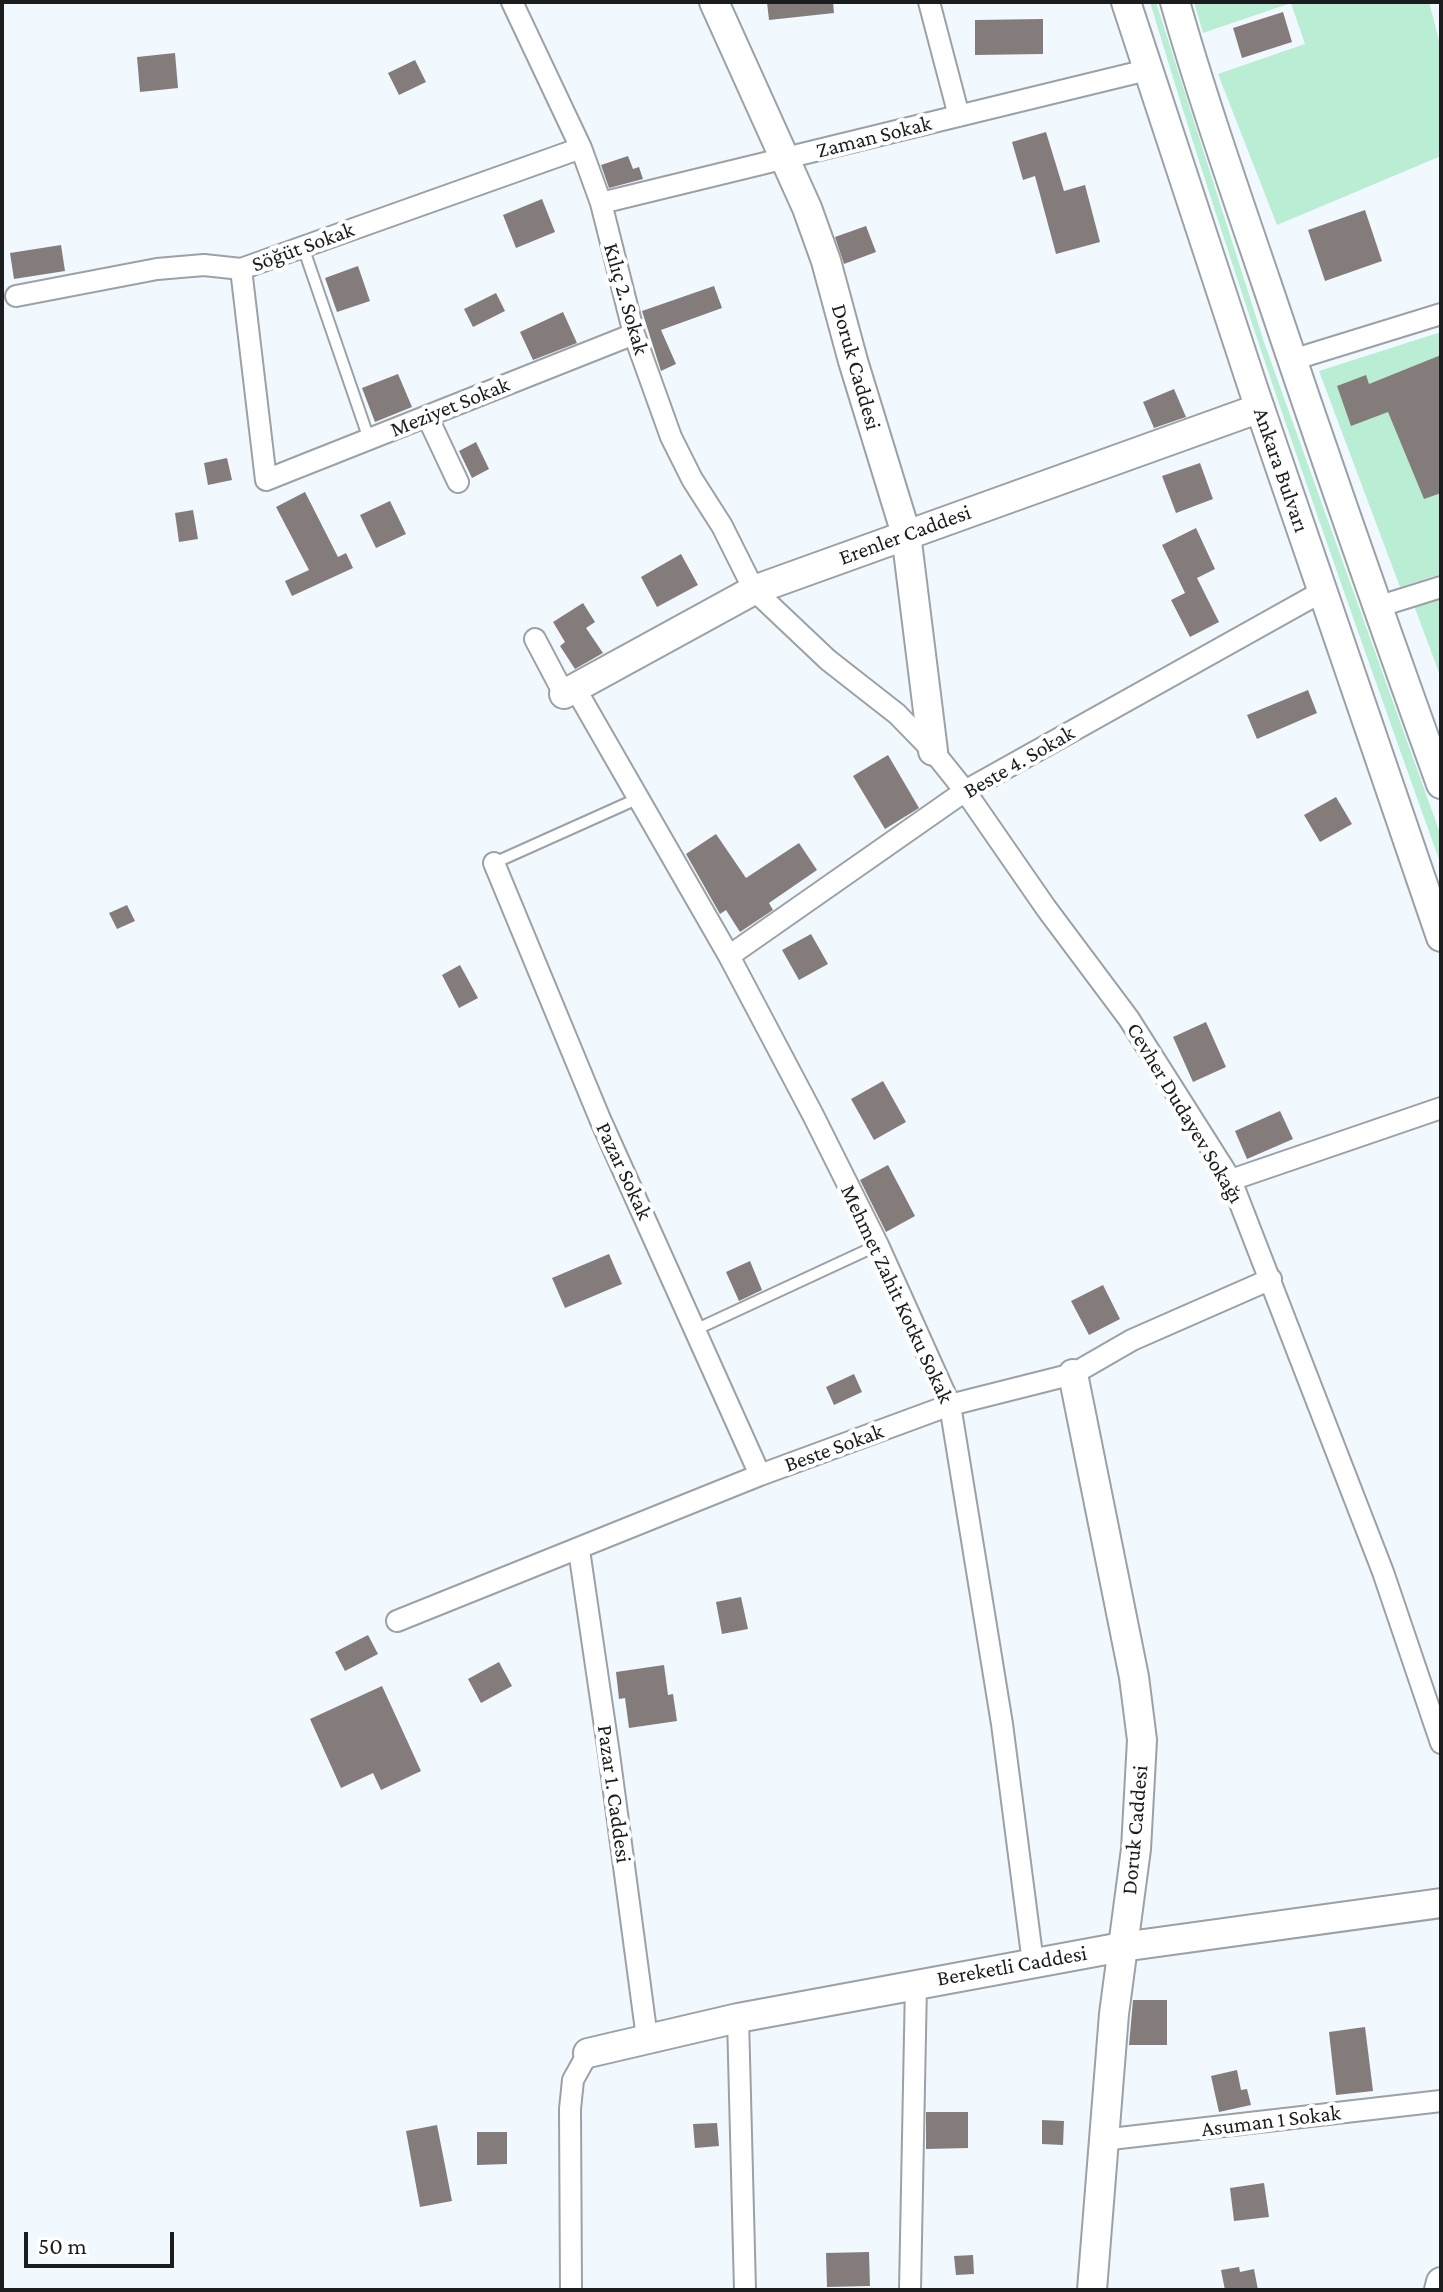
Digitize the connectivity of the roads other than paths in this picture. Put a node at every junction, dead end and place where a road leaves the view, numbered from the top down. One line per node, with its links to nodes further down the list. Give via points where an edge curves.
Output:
1 (512, 2): 8 (street, Kılıç 2. Sokak)
2 (714, 2): 9 (street, Doruk Caddesi)
3 (929, 2): 7 (street)
4 (1126, 2): 6 (street, Ankara Bulvarı)
5 (1175, 2): 16 (street, Ankara Bulvarı)
6 (1147, 70): 7 (street, Zaman Sokak); 17 (street, Ankara Bulvarı)
7 (959, 116): 9 (street, Zaman Sokak)
8 (581, 148): 10 (street, Kılıç 2. Sokak); 11 (street, Söğüt Sokak)
9 (784, 158): 10 (street, Zaman Sokak); 21 (street, Doruk Caddesi, via 826,261)
10 (601, 203): 15 (street, Kılıç 2. Sokak)
11 (303, 247): 12 (street, Söğüt Sokak); 19 (lane)
12 (241, 269): 13 (street, Söğüt Sokak, via 157,269); 19 (street, Meziyet Sokak, via 266,480)
13 (16, 296)
14 (1441, 314): 16 (street)
15 (634, 334): 18 (street, Meziyet Sokak); 23 (street, Kılıç 2. Sokak, via 671,437)
16 (1292, 360): 25 (street, Ankara Bulvarı)
17 (1260, 408): 21 (street, Erenler Caddesi); 24 (street, Ankara Bulvarı)
18 (427, 416): 19 (street, Meziyet Sokak); 20 (street)
19 (369, 439)
20 (458, 482)
21 (906, 534): 23 (street, Erenler Caddesi); 28 (street, Doruk Caddesi)
22 (1441, 587): 25 (street)
23 (754, 590): 27 (street, Erenler Caddesi); 28 (street, Cevher Dudayev Sokağı)
24 (1323, 591): 30 (street, Beste 4. Sokak); 33 (street, Ankara Bulvarı)
25 (1377, 607): 29 (street, Ankara Bulvarı)
26 (535, 639): 27 (street, Mehmet Zahit Kotku Sokak)
27 (570, 691): 31 (street, Mehmet Zahit Kotku Sokak)
28 (933, 751): 30 (street, Cevher Dudayev Sokağı)
29 (1441, 784)
30 (965, 791): 34 (street, Beste 4. Sokak); 36 (street, Cevher Dudayev Sokağı, via 1129,1019)
31 (639, 798): 32 (lane); 34 (street, Mehmet Zahit Kotku Sokak)
32 (494, 863): 39 (street, Pazar Sokak, via 600,1119)
33 (1441, 937)
34 (729, 956): 37 (street, Mehmet Zahit Kotku Sokak)
35 (1441, 1108): 36 (street)
36 (1231, 1180): 38 (street, Cevher Dudayev Sokağı)
37 (878, 1245): 39 (lane); 41 (street, Mehmet Zahit Kotku Sokak)
38 (1271, 1279): 40 (street, Beste Sokak, via 1132,1340); 45 (street, Cevher Dudayev Sokağı, via 1383,1572)
39 (697, 1329): 42 (street, Pazar Sokak)
40 (1073, 1374): 41 (street, Beste Sokak); 47 (street, Doruk Caddesi, via 1142,1740 1136,1849)
41 (950, 1405): 42 (street, Beste Sokak); 48 (street, Mehmet Zahit Kotku Sokak, via 1002,1724)
42 (760, 1475): 43 (street, Beste Sokak)
43 (579, 1550): 44 (street, Beste Sokak); 51 (street, Pazar 1. Caddesi)
44 (397, 1621)
45 (1441, 1743)
46 (1441, 1903): 47 (street, Bereketli Caddesi)
47 (1122, 1947): 48 (street, Bereketli Caddesi); 54 (street, Doruk Caddesi)
48 (1033, 1963): 49 (street, Bereketli Caddesi)
49 (916, 1984): 50 (street, Bereketli Caddesi); 58 (street)
50 (738, 2018): 51 (street, Bereketli Caddesi); 57 (street)
51 (647, 2038): 52 (street, Bereketli Caddesi)
52 (588, 2053): 56 (street, via 573,2080 570,2109)
53 (1441, 2101): 54 (street, Asuman 1 Sokak)
54 (1102, 2140): 59 (street, Doruk Caddesi)
55 (1441, 2282): 60 (street)
56 (571, 2290)
57 (745, 2290)
58 (910, 2290)
59 (1092, 2290)
60 (1439, 2290)

